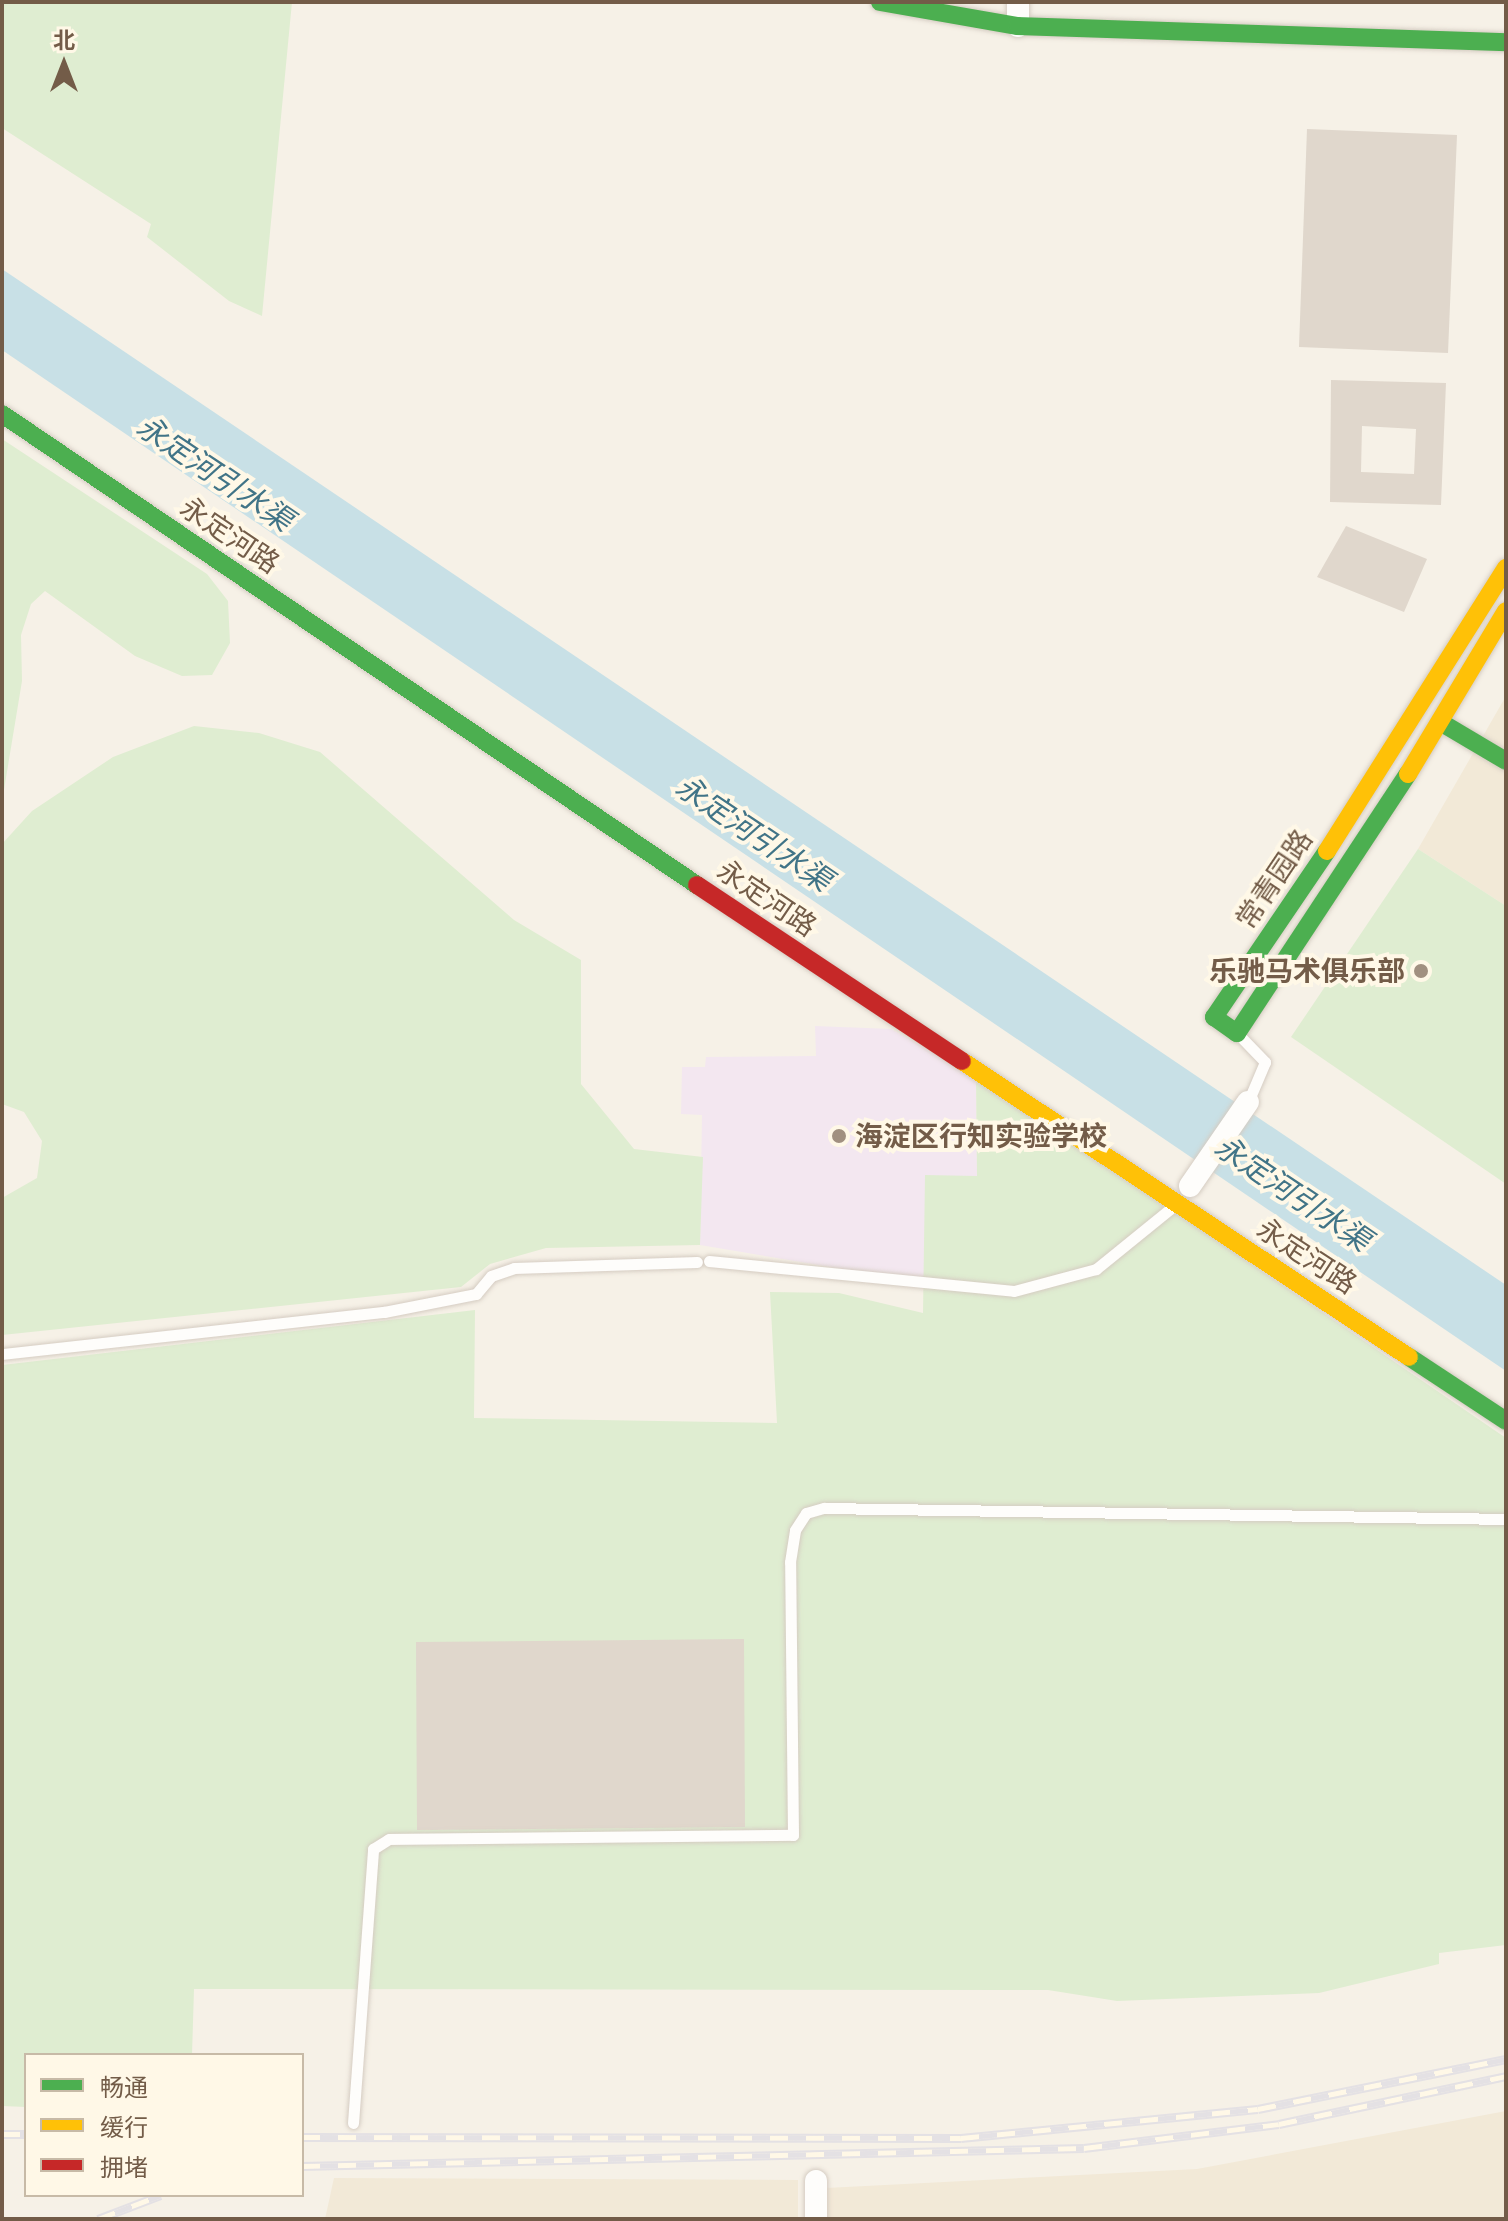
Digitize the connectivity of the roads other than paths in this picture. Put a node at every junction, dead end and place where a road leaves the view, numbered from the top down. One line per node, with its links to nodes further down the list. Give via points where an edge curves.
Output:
1 (880, 2): 3 (street)
2 (1018, 2): 3 (street)
3 (1018, 26): 4 (street)
4 (1506, 42)
5 (2, 414): 12 (street, 永定河路)
6 (1506, 568): 10 (street, 常青园路, via 1404,737 1214,1017)
7 (1506, 611): 8 (street, 常青园路)
8 (1442, 723): 9 (street); 10 (street, 常青园路)
9 (1506, 761)
10 (1237, 1033): 11 (lane, via 1265,1062)
11 (1248, 1102): 12 (street)
12 (1183, 1194): 13 (lane, via 1096,1269 1014,1291 703,1262 514,1268 491,1276 476,1294 384,1312); 14 (street, 永定河路)
13 (2, 1354)
14 (1506, 1421)
15 (1506, 1519): 16 (lane, via 824,1508 806,1513 795,1530 790,1562 793,1835 389,1839 373,1849)
16 (353, 2123)
17 (816, 2181): 18 (street)
18 (816, 2219)

